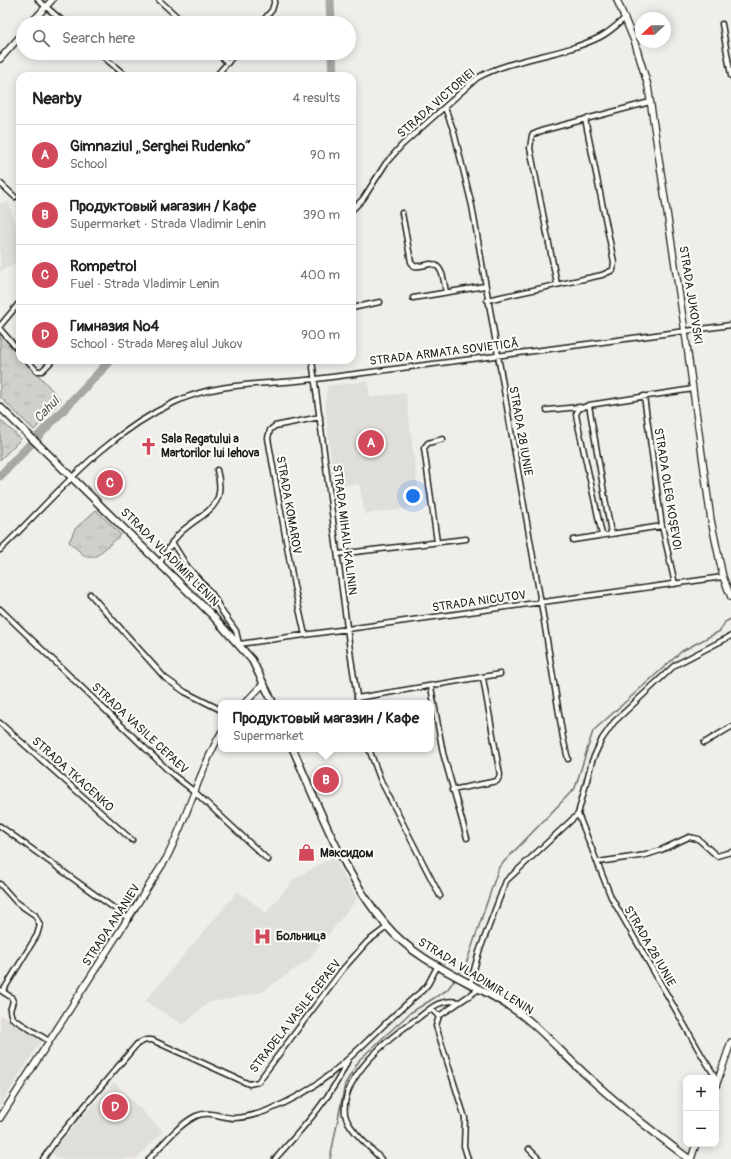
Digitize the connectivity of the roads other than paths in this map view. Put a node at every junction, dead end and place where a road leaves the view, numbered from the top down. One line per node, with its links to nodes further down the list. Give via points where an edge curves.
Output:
1 (38, 0): 6 (street)
2 (52, 0): 6 (main road)
3 (159, 0): 9 (street)
4 (275, 0): 10 (street)
5 (617, 0): 11 (main road, STRADA JUKOVSKI)
6 (46, 7): 7 (main road); 8 (street)
7 (38, 16)
8 (57, 16)
9 (176, 16)
10 (267, 16)
11 (625, 18): 22 (main road, STRADA JUKOVSKI, via 643,69); 23 (street, STRADA VICTORIEI, via 608,32 584,43 484,74)
12 (722, 24): 21 (street)
13 (16, 41): 14 (main road)
14 (0, 59)
15 (107, 60): 19 (street)
16 (225, 60): 18 (street)
17 (230, 60): 18 (street)
18 (228, 63): 20 (street)
19 (121, 72)
20 (220, 72)
21 (731, 76)
22 (650, 102): 24 (street); 40 (main road, STRADA JUKOVSKI)
23 (445, 108): 27 (street, STRADA VICTORIEI, via 392,156); 30 (street, STRADA 28 IUNIE, via 454,132 472,206)
24 (585, 119): 29 (street, via 540,131 532,135 531,139 530,148); 29 (street, via 614,262 613,270 608,274)
25 (0, 183): 26 (street)
26 (15, 197)
27 (356, 206)
28 (402, 213): 31 (street, via 411,262 414,266 432,264 440,268)
29 (557, 284): 33 (street)
30 (485, 286): 31 (street); 33 (street, STRADA 28 IUNIE)
31 (446, 292): 32 (street)
32 (413, 298)
33 (487, 300): 42 (street, STRADA 28 IUNIE)
34 (380, 302): 36 (street)
35 (16, 307): 38 (street)
36 (356, 307)
37 (731, 325): 40 (street, STRADA ARMATA SOVIETICĂ)
38 (0, 326)
39 (0, 329): 41 (street)
40 (685, 332): 42 (street, STRADA ARMATA SOVIETICĂ); 47 (main road, STRADA JUKOVSKI)
41 (16, 347)
42 (497, 356): 46 (street, STRADA ARMATA SOVIETICĂ); 71 (street, STRADA 28 IUNIE)
43 (31, 364): 44 (street, via 37,371 42,371)
44 (49, 364)
45 (313, 364): 46 (street, STRADA MIHAIL KALININ)
46 (315, 379): 53 (street, STRADA MIHAIL KALININ); 56 (street, STRADA ARMATA SOVIETICĂ, via 209,389 190,395 124,431)
47 (693, 389): 48 (street); 67 (main road, STRADA JUKOVSKI, via 711,520)
48 (644, 396): 49 (street); 57 (street, STRADA OLEG KOŞEVOI)
49 (589, 405): 51 (street); 58 (street)
50 (0, 407): 56 (main road, STRADA VLADIMIR LENIN)
51 (582, 407): 52 (street); 59 (street, via 576,414)
52 (547, 410)
53 (320, 417): 65 (street, STRADA MIHAIL KALININ); 74 (street, STRADA KOMAROV, via 275,426 270,430 268,438)
54 (443, 439): 63 (street, via 428,443 424,448)
55 (216, 470): 62 (street, via 219,486 212,509 184,529)
56 (72, 476): 64 (street, STRADA ARMATA SOVIETICĂ, via 40,512); 66 (main road, STRADA VLADIMIR LENIN)
57 (662, 526): 58 (street); 68 (street, STRADA OLEG KOŞEVOI)
58 (611, 533): 59 (street)
59 (602, 535): 61 (street)
60 (466, 539): 63 (street)
61 (572, 540)
62 (172, 542): 66 (street); 76 (street, via 236,630)
63 (437, 542): 65 (street)
64 (0, 550)
65 (338, 554): 73 (street, STRADA MIHAIL KALININ)
66 (160, 563): 76 (main road, STRADA VLADIMIR LENIN)
67 (723, 577): 68 (street, STRADA NICUTOV); 70 (main road, STRADA JUKOVSKI)
68 (675, 584): 71 (street, STRADA NICUTOV)
69 (90, 594): 85 (street, via 166,678 185,692)
70 (731, 597)
71 (541, 602): 73 (street, STRADA NICUTOV); 92 (street, STRADA 28 IUNIE)
72 (0, 609): 94 (street, STRADA VASILE CEPAEV, via 172,774)
73 (347, 628): 74 (street, STRADA NICUTOV); 83 (street, STRADA MIHAIL KALININ)
74 (304, 635): 76 (street, STRADA NICUTOV)
75 (731, 636): 95 (street, via 675,665 614,722 592,761)
76 (239, 644): 79 (main road, STRADA VLADIMIR LENIN, via 252,660)
77 (500, 674): 78 (street)
78 (483, 678): 80 (street); 93 (street, via 500,775 497,781)
79 (264, 684): 81 (main road); 82 (main road, STRADA VLADIMIR LENIN)
80 (432, 687): 84 (street); 93 (street)
81 (247, 700)
82 (272, 700)
83 (358, 700)
84 (363, 700)
85 (218, 708)
86 (0, 723): 98 (street, STRADA TKACENKO)
87 (731, 727): 89 (street)
88 (218, 739): 94 (main road, STRADA ANANIEV, via 208,757)
89 (704, 743)
90 (294, 752): 105 (main road, STRADA VLADIMIR LENIN, via 341,857)
91 (370, 752): 103 (street, via 380,781)
92 (568, 759)
93 (452, 790): 97 (street)
94 (195, 792): 100 (street, STRADA VASILE CEPAEV); 104 (main road, STRADA ANANIEV, via 172,847)
95 (578, 814): 101 (street, STRADA 28 IUNIE); 107 (street, via 506,881)
96 (0, 826): 104 (street)
97 (468, 838)
98 (132, 840)
99 (731, 852): 101 (street, via 721,856 714,854 693,836 646,855)
100 (268, 860)
101 (598, 862): 116 (street, STRADA 28 IUNIE, via 611,897)
102 (0, 884): 109 (street, via 16,902 35,915 40,925 37,935)
103 (440, 896)
104 (129, 919): 113 (main road, STRADA ANANIEV)
105 (387, 927): 106 (main road, STRADA VLADIMIR LENIN, via 415,952); 121 (street, STRADELA VASILE CEPAEV, via 367,942 344,969 254,1084 152,1040 142,1041 56,1140)
106 (439, 968): 107 (main road, STRADA VLADIMIR LENIN); 115 (street, via 423,990 375,1031)
107 (469, 983): 108 (main road, STRADA VLADIMIR LENIN)
108 (480, 989): 110 (street); 127 (main road, STRADA VLADIMIR LENIN, via 521,1014 598,1086)
109 (1, 990): 113 (street, via 13,1001 10,1011 12,1018)
110 (459, 1002): 111 (street, via 441,1003); 112 (street)
111 (431, 1009): 112 (street); 124 (street, via 379,1048 368,1060 347,1094 347,1121)
112 (439, 1016): 125 (street, via 436,1026 465,1118 464,1146)
113 (49, 1041): 118 (main road, STRADA ANANIEV)
114 (731, 1042): 117 (main road)
115 (348, 1060): 122 (street, via 312,1087 269,1109 235,1118 210,1113 197,1115); 123 (street, via 331,1091)
116 (713, 1075)
117 (719, 1077)
118 (0, 1118)
119 (695, 1147): 127 (main road)
120 (529, 1149): 126 (street)
121 (43, 1159)
122 (149, 1159)
123 (275, 1159)
124 (381, 1159)
125 (468, 1159)
126 (539, 1159)
127 (690, 1159)

